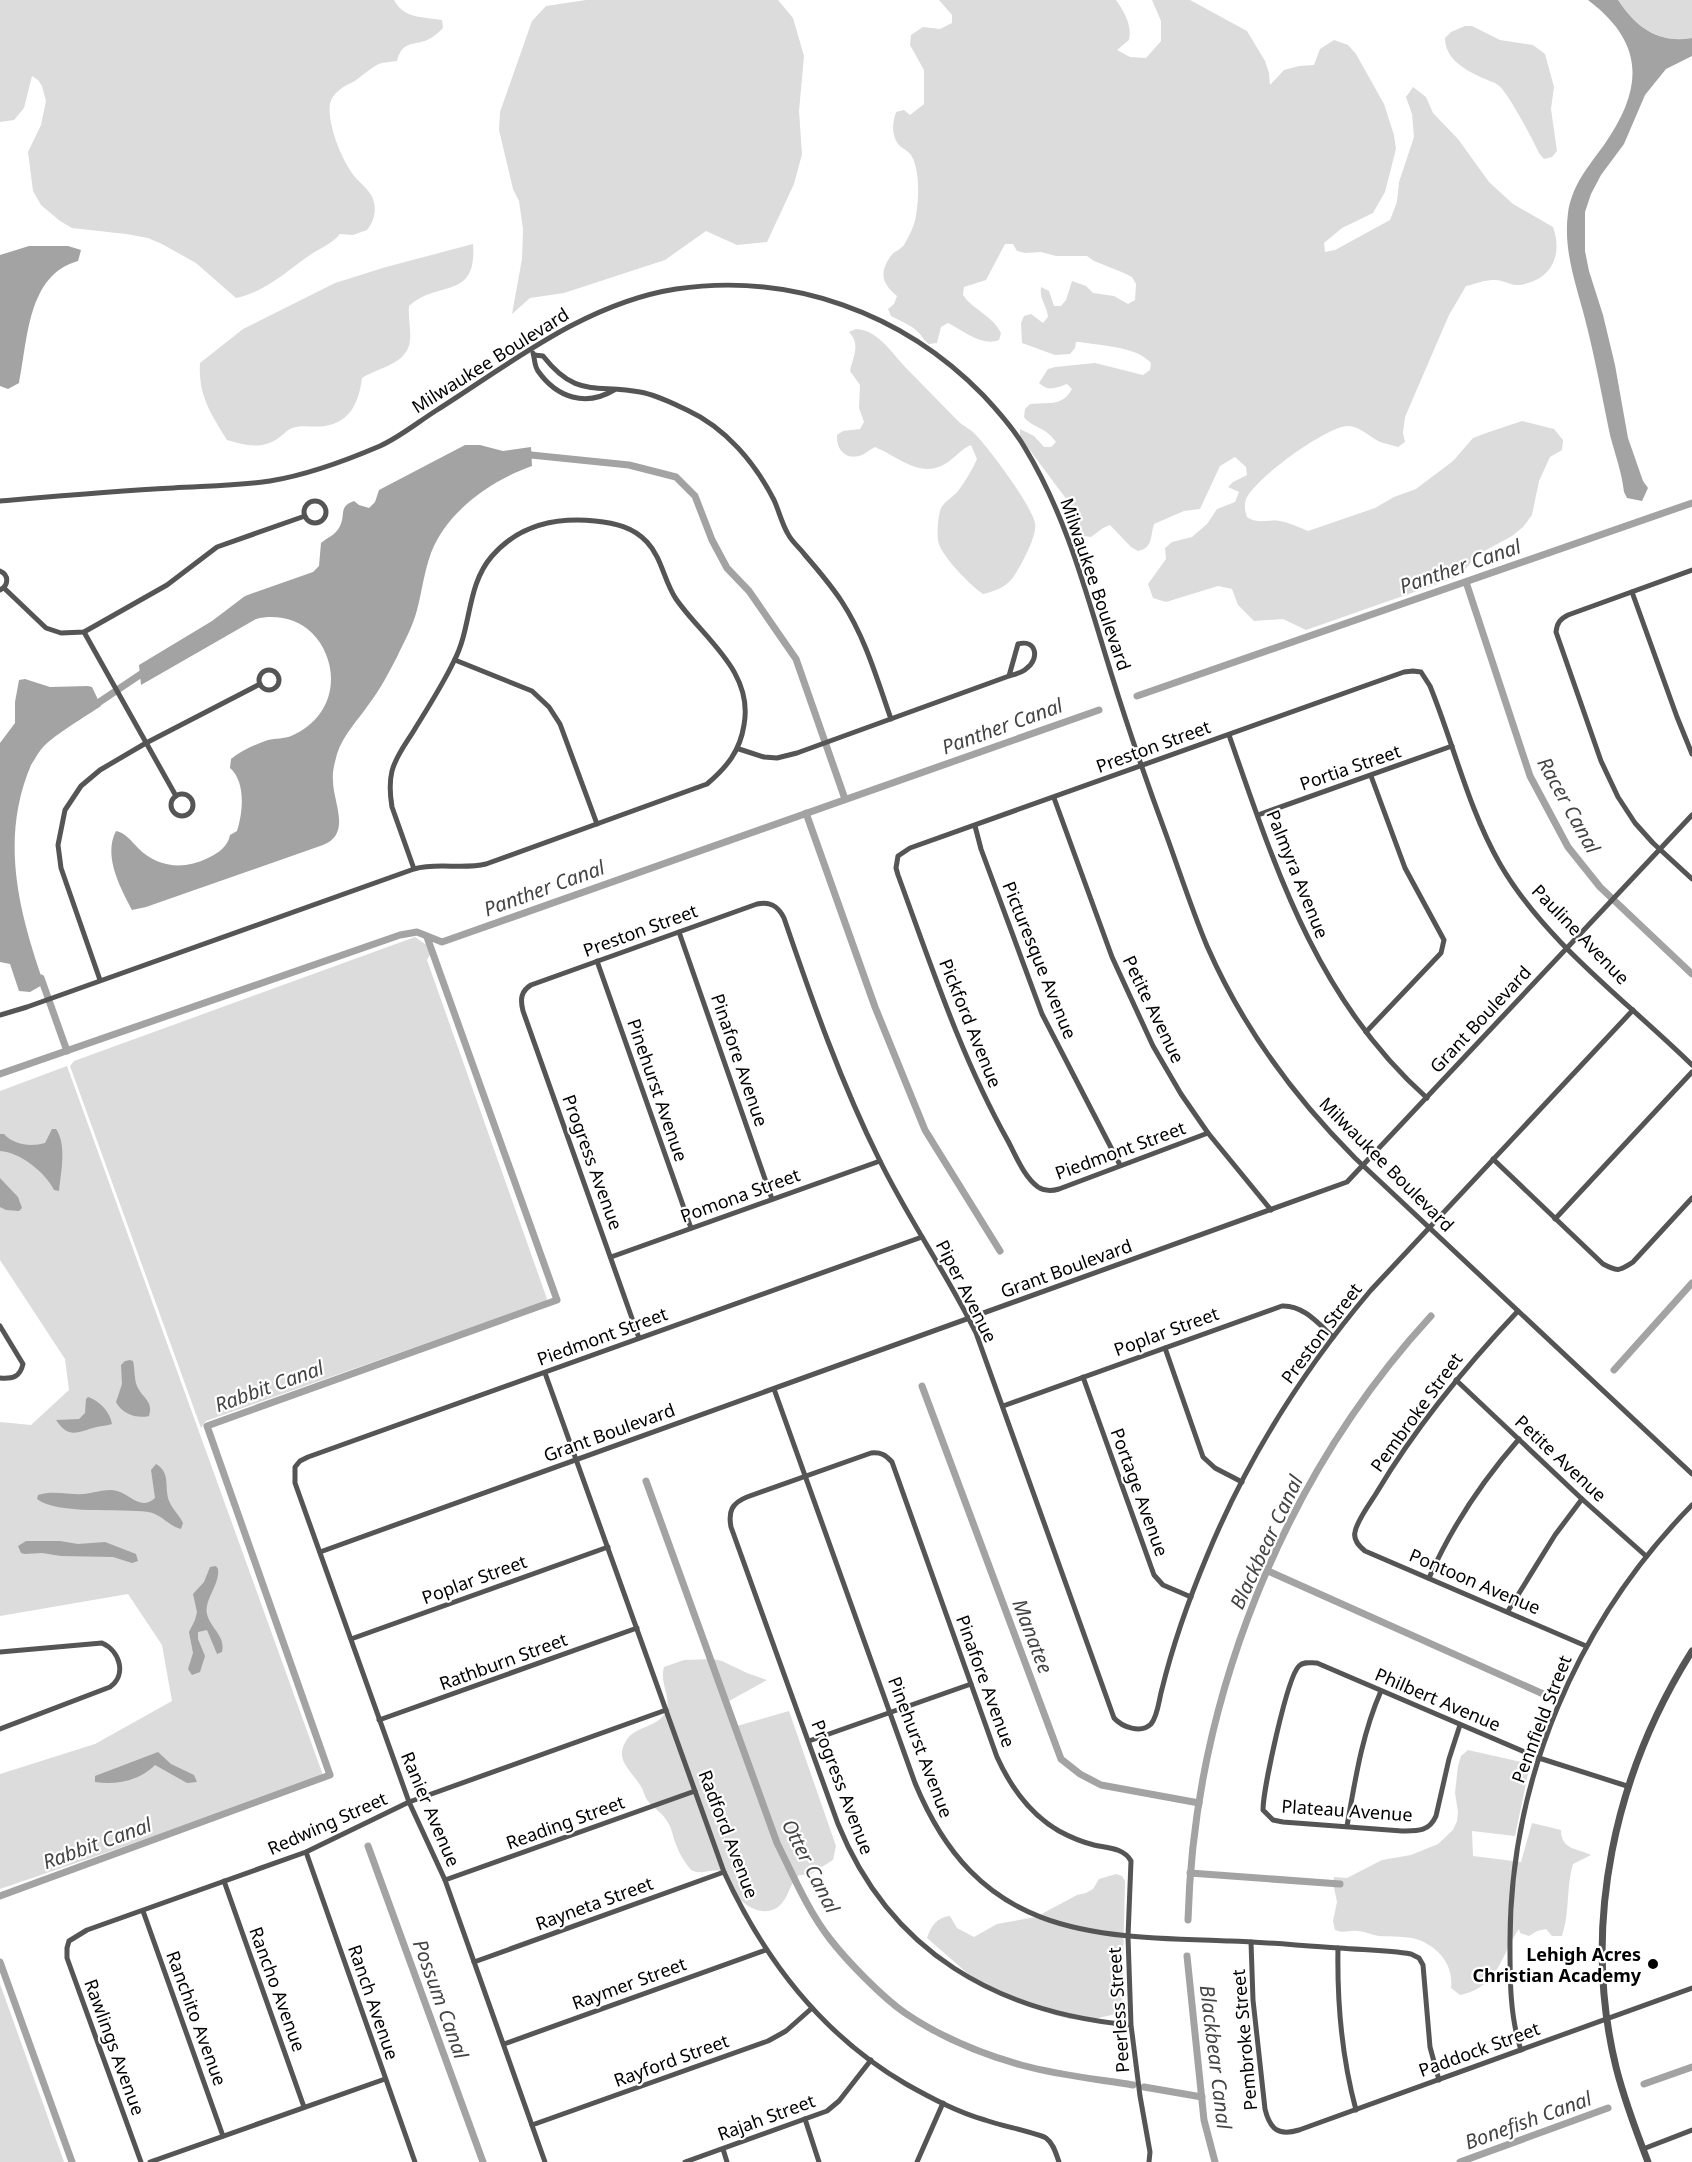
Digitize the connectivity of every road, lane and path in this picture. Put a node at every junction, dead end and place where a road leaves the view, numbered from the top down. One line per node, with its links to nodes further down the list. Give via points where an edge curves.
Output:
1 (532, 352): 2 (street, via 543,356); 4 (street, via 537,370); 5 (street, Milwaukee Boulevard, via 386,444 333,464 269,481); 22 (street, Milwaukee Boulevard, via 588,317 669,290 698,286 744,286 807,294 860,309 930,348 960,371 994,406 1023,443 1048,489)
2 (567, 380): 3 (street, via 584,387); 4 (street)
3 (616, 389): 4 (street, via 592,399 576,399); 16 (street, via 654,396 689,411 729,439 749,460 771,495 788,534 851,617)
4 (560, 391)
5 (0, 501)
6 (305, 516): 6 (street, via 319,522 326,514 325,506 312,501 306,506); 11 (street, via 217,547 166,585)
7 (1692, 570): 10 (street)
8 (0, 571): 9 (street, via 7,577)
9 (2, 589): 11 (street, via 46,628 61,633)
10 (1632, 592): 21 (street); 30 (street, via 1561,618 1556,632 1612,787 1630,816)
11 (84, 632): 18 (street)
12 (455, 660): 20 (street, via 474,587 500,547 524,531 554,520 619,524 639,535 652,549 675,598 739,679 746,709); 28 (street, via 531,691 549,707 560,724); 32 (street, via 392,771 392,807)
13 (1421, 672): 17 (street, Preston Street, via 1404,672); 19 (street, Pauline Avenue)
14 (1009, 676): 14 (street, via 1030,666 1035,657 1031,644 1018,644); 16 (street)
15 (260, 684): 18 (street)
16 (891, 719): 20 (street, via 777,758)
17 (1229, 735): 22 (street, Preston Street); 26 (street, Palmyra Avenue)
18 (146, 743): 24 (street); 38 (street, via 81,786 65,810 61,827 61,868)
19 (1452, 746): 23 (street, Portia Street); 36 (street, Pauline Avenue, via 1499,862 1524,899)
20 (739, 749): 28 (street, via 706,784)
21 (1692, 754)
22 (1142, 766): 25 (street, Preston Street); 50 (street, Milwaukee Boulevard, via 1194,914 1232,996 1288,1084)
23 (1371, 776): 26 (street, Portia Street); 42 (street, via 1405,868 1444,940 1441,953)
24 (176, 796): 24 (street, via 171,802 172,809 180,816 188,814 193,805 191,798 185,794)
25 (1054, 798): 29 (street, Preston Street); 46 (street, Petite Avenue, via 1124,988 1153,1046)
26 (1258, 815): 42 (street, Palmyra Avenue, via 1306,938)
27 (1692, 815): 30 (street, Grant Boulevard)
28 (597, 824): 32 (street, via 476,867 427,865)
29 (975, 826): 31 (street, Preston Street, via 910,848); 49 (street, Picturesque Avenue, via 1038,1002)
30 (1660, 849): 33 (street); 36 (street, Grant Boulevard)
31 (898, 856): 51 (street, Pickford Avenue, via 898,875 976,1081 1025,1172)
32 (414, 869): 38 (street)
33 (1692, 879)
34 (774, 905): 35 (street, Preston Street, via 764,902); 48 (street, Piper Avenue, via 784,918 832,1052)
35 (679, 932): 37 (street, Preston Street); 53 (street, Pinafore Avenue)
36 (1567, 948): 40 (street, Pauline Avenue); 45 (street, Grant Boulevard)
37 (597, 961): 39 (street, Preston Street, via 531,985); 56 (street, Pinehurst Avenue)
38 (100, 980): 41 (street)
39 (521, 995): 59 (street, Progress Avenue, via 523,1011)
40 (1633, 1010): 43 (street, Pauline Avenue); 47 (street, Preston Street)
41 (0, 1015)
42 (1366, 1032): 45 (street, Palmyra Avenue)
43 (1692, 1065)
44 (1692, 1072): 55 (street)
45 (1427, 1098): 50 (street, Grant Boulevard)
46 (1208, 1133): 49 (street, Piedmont Street); 54 (street, Petite Avenue)
47 (1493, 1160): 55 (street); 57 (street, Preston Street)
48 (880, 1161): 53 (street, Pomona Street); 58 (street, Piper Avenue)
49 (1120, 1165): 51 (street, Piedmont Street, via 1059,1189)
50 (1363, 1166): 54 (street, Grant Boulevard, via 1347,1182); 57 (street, Milwaukee Boulevard)
51 (1042, 1189)
52 (1692, 1198): 55 (street, via 1621,1270 1603,1263)
53 (772, 1199): 56 (street, Pomona Street)
54 (1271, 1210): 61 (street, Grant Boulevard)
55 (1555, 1219)
56 (691, 1228): 59 (street, Pomona Street)
57 (1428, 1228): 60 (street, Milwaukee Boulevard); 63 (street, Preston Street)
58 (922, 1237): 61 (street, Piper Avenue); 64 (street, Piedmont Street)
59 (611, 1257): 64 (street, Progress Avenue)
60 (1518, 1311): 69 (street, Pembroke Street); 75 (street, Milwaukee Boulevard)
61 (969, 1319): 70 (street, Grant Boulevard); 71 (street, Piper Avenue)
62 (0, 1326): 68 (street, via 23,1364 16,1377)
63 (1333, 1336): 65 (street, Poplar Street, via 1299,1309 1282,1306); 77 (street, Preston Street, via 1281,1413)
64 (639, 1338): 66 (street, Piedmont Street)
65 (1165, 1348): 67 (street, Poplar Street); 77 (street, via 1203,1457)
66 (545, 1373): 73 (street, Radford Avenue); 74 (street, Piedmont Street, via 308,1457)
67 (1083, 1377): 71 (street, Poplar Street); 85 (street, Portage Avenue, via 1154,1575 1163,1586)
68 (0, 1378)
69 (1456, 1380): 72 (street, Petite Avenue); 80 (street, Pembroke Street, via 1387,1475 1355,1532)
70 (774, 1389): 73 (street, Grant Boulevard); 76 (street, Pinehurst Avenue)
71 (1003, 1406): 98 (street, Piper Avenue, via 1110,1710 1119,1724)
72 (1519, 1439): 78 (street, Petite Avenue); 84 (street, via 1462,1518)
73 (577, 1460): 81 (street, Radford Avenue); 82 (street, Grant Boulevard)
74 (295, 1467): 82 (street, Ranier Avenue, via 295,1483)
75 (1692, 1474)
76 (805, 1476): 92 (street, Pinafore Avenue, via 872,1453 886,1456 895,1468); 95 (street, Pinehurst Avenue); 100 (street, Progress Avenue, via 741,1499 730,1510 731,1527)
77 (1242, 1482): 85 (street, Preston Street)
78 (1582, 1499): 83 (street, Petite Avenue); 86 (street)
79 (1692, 1505): 83 (street, Pennfield Street)
80 (1355, 1540): 84 (street, Pontoon Avenue, via 1365,1551)
81 (608, 1547): 87 (street, Radford Avenue); 88 (street, Poplar Street)
82 (321, 1552): 88 (street, Ranier Avenue)
83 (1646, 1556): 89 (street, Pennfield Street)
84 (1429, 1578): 86 (street, Pontoon Avenue)
85 (1191, 1597): 98 (street, Preston Street, via 1152,1723)
86 (1508, 1611): 89 (street, Pontoon Avenue)
87 (637, 1628): 94 (street, Radford Avenue); 96 (street, Rathburn Street)
88 (351, 1639): 96 (street, Ranier Avenue)
89 (1586, 1646): 101 (street, Pennfield Street)
90 (1692, 1651): 102 (street, via 1657,1712)
91 (0, 1652): 99 (street, via 102,1643 114,1652 120,1667 120,1676 110,1687)
92 (971, 1684): 95 (street); 108 (street, Pinafore Avenue, via 1004,1772 1025,1804 1060,1832)
93 (1381, 1691): 97 (street, Philbert Avenue); 105 (street, Philbert Avenue, via 1317,1663 1299,1666 1279,1725 1263,1802); 106 (street, via 1362,1752)
94 (666, 1710): 103 (street, Radford Avenue); 104 (street, Redwing Street)
95 (890, 1712): 100 (street); 113 (street, Pinehurst Avenue, via 932,1821 974,1874 1011,1902 1045,1919 1086,1931)
96 (379, 1720): 104 (street, Ranier Avenue)
97 (1460, 1725): 101 (street, Philbert Avenue); 106 (street, Plateau Avenue, via 1433,1823 1419,1831)
98 (1130, 1728)
99 (0, 1729)
100 (809, 1741): 122 (street, Progress Avenue, via 856,1862 880,1899 917,1940 965,1975 1011,1999 1064,2015)
101 (1539, 1758): 102 (street, Philbert Avenue); 124 (street, Pennfield Street, via 1522,1821 1510,1911 1512,2010)
102 (1628, 1786): 121 (street, via 1611,1849 1604,1908)
103 (695, 1791): 109 (street, Radford Avenue); 110 (street, Reading Street)
104 (409, 1802): 107 (street, Redwing Street); 110 (street, Ranier Avenue)
105 (1267, 1816): 106 (street, Plateau Avenue, via 1282,1822)
106 (1347, 1826)
107 (306, 1852): 111 (street, Redwing Street); 126 (street, Ranch Avenue)
108 (1128, 1855): 113 (street, Peerless Street, via 1132,1872)
109 (724, 1872): 117 (street, Radford Avenue); 118 (street, Rayneta Street)
110 (445, 1880): 118 (street, Ranier Avenue)
111 (224, 1881): 112 (street, Redwing Street); 129 (street, Rancho Avenue)
112 (143, 1911): 114 (street, Redwing Street, via 80,1933); 135 (street, Ranchito Avenue)
113 (1128, 1937): 115 (street, Pinehurst Avenue); 122 (street, Peerless Street)
114 (69, 1941): 139 (street, Rawlings Avenue, via 68,1958)
115 (1251, 1942): 116 (street, Pinehurst Avenue); 134 (street, Pembroke Street, via 1260,2078 1267,2118)
116 (1338, 1948): 127 (street, Pinehurst Avenue, via 1400,1952 1419,1958 1432,2057); 130 (street, via 1343,2046)
117 (766, 1950): 120 (street, Radford Avenue); 123 (street, Raymer Street)
118 (474, 1962): 123 (street, Ranier Avenue)
119 (1692, 1988): 121 (street, Paddock Street)
120 (812, 2008): 125 (street, Radford Avenue); 132 (street, Rayford Street, via 768,2041)
121 (1608, 2018): 124 (street, Paddock Street); 137 (street, via 1616,2066)
122 (1131, 2025): 147 (street, Peerless Street)
123 (504, 2044): 132 (street, Ranier Avenue)
124 (1521, 2049): 127 (street, Paddock Street)
125 (871, 2060): 128 (street, Radford Avenue); 131 (street, Rajah Street, via 833,2107)
126 (385, 2079): 129 (street); 138 (street, Ranch Avenue)
127 (1439, 2080): 130 (street, Paddock Street)
128 (943, 2103): 145 (street); 146 (street, Radford Avenue, via 1048,2139)
129 (304, 2107): 135 (street)
130 (1356, 2110): 134 (street, Paddock Street, via 1293,2132)
131 (805, 2119): 136 (street, Rajah Street); 144 (street)
132 (532, 2126): 141 (street, Ranier Avenue)
133 (1692, 2130): 137 (street)
134 (1276, 2131)
135 (223, 2136): 140 (street)
136 (723, 2149): 142 (street, Rajah Street); 143 (street)
137 (1643, 2149): 148 (street)
138 (412, 2161)
139 (141, 2162)
140 (150, 2162)
141 (545, 2162)
142 (685, 2162)
143 (727, 2162)
144 (819, 2162)
145 (917, 2162)
146 (1059, 2162)
147 (1149, 2162)
148 (1648, 2162)

